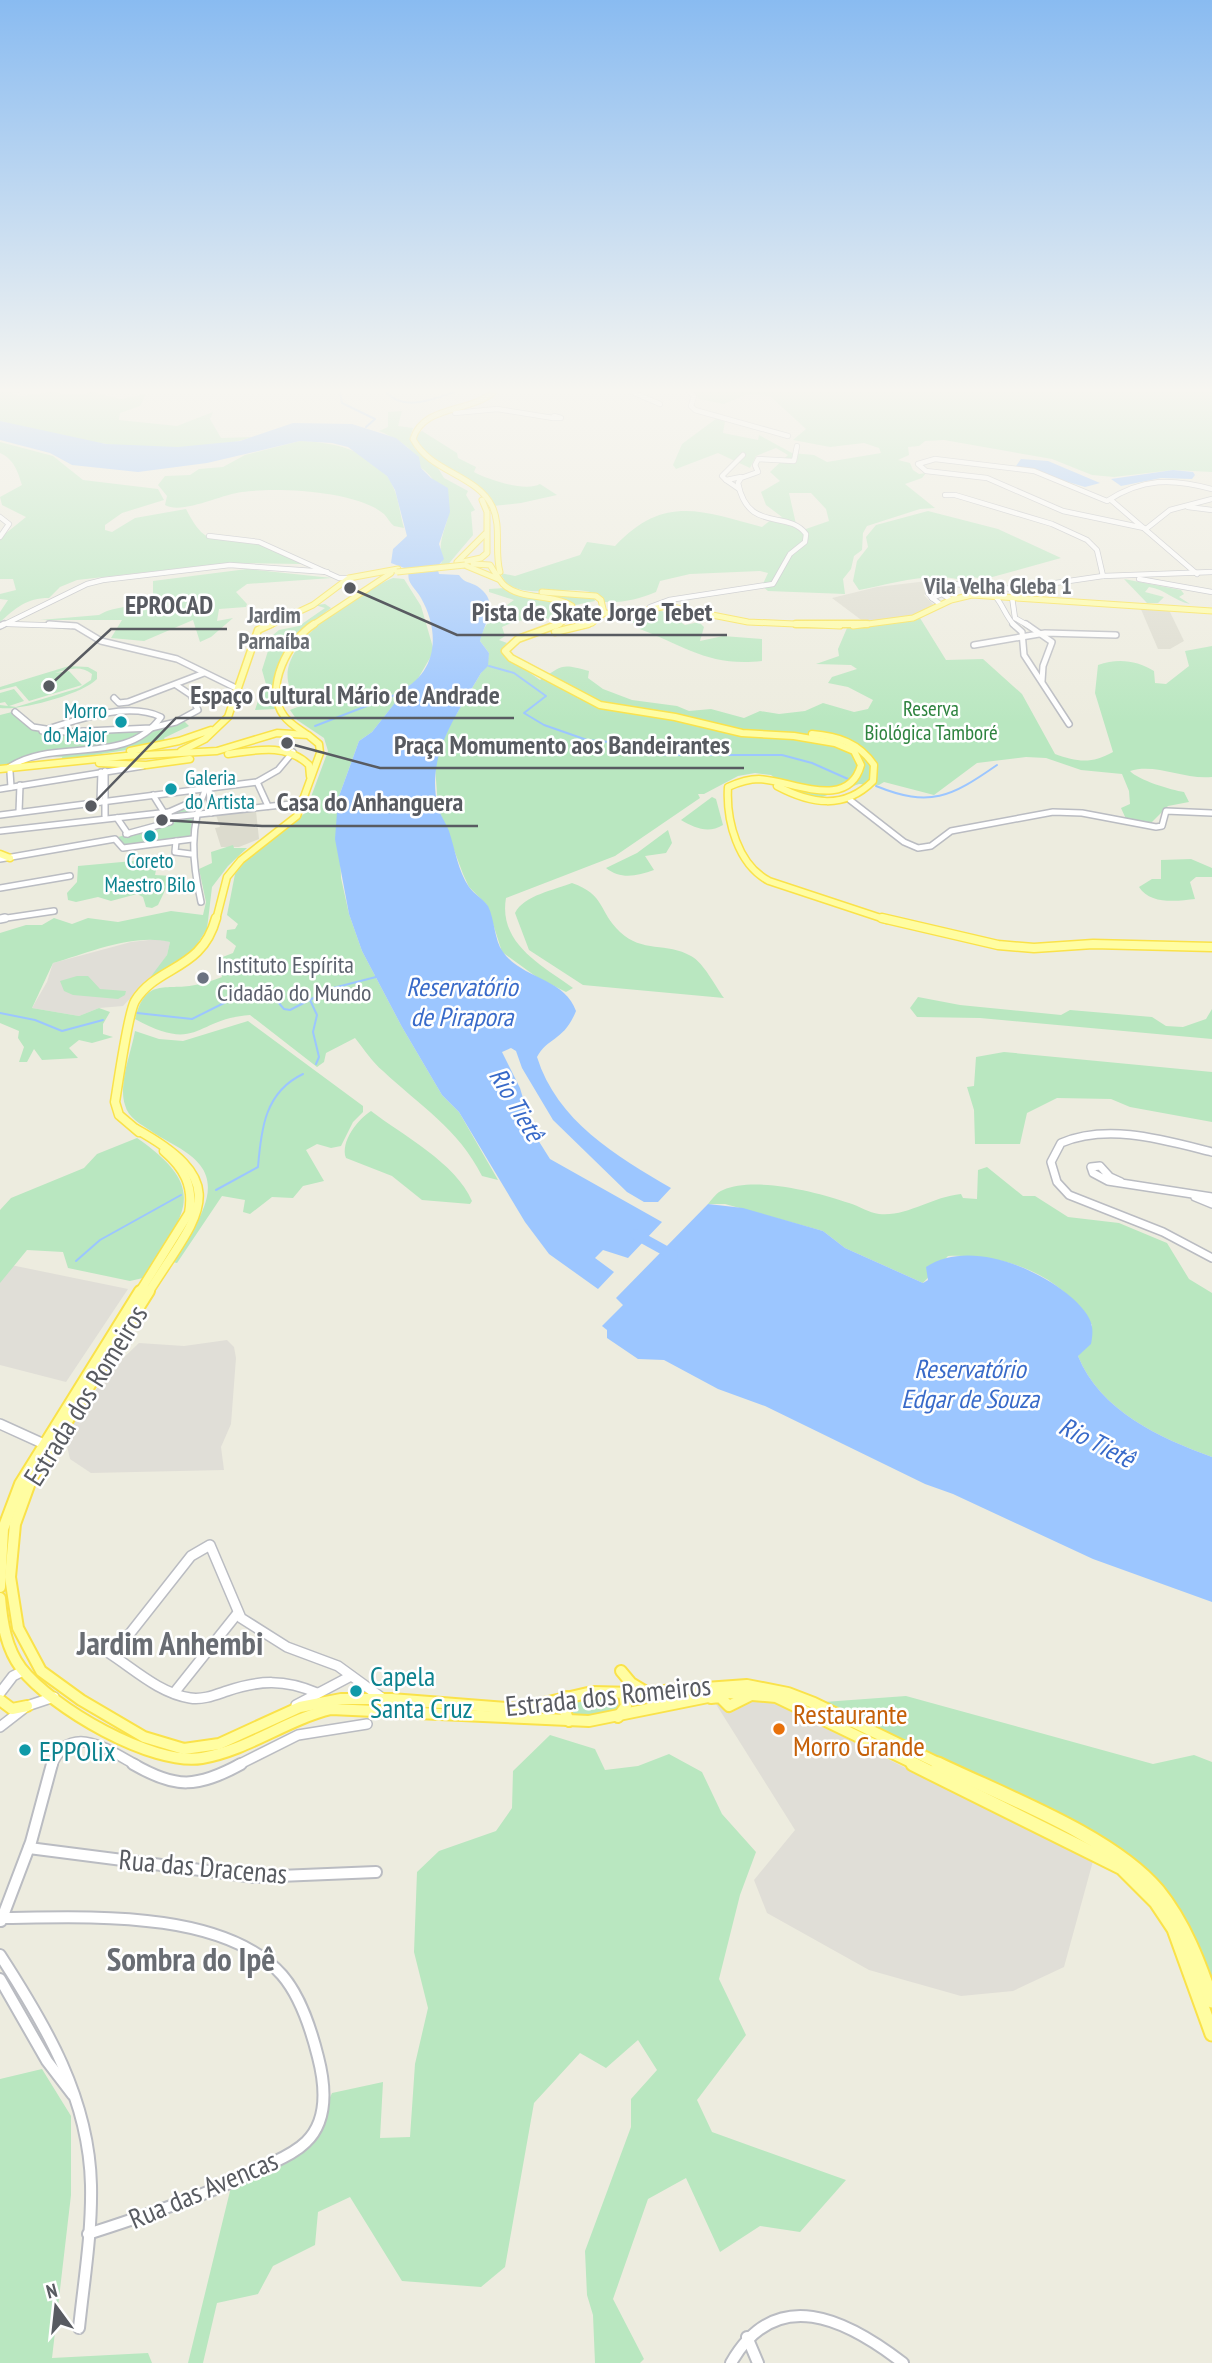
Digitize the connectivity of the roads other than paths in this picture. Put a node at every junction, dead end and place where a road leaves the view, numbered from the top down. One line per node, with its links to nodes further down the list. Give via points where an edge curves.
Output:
1 (482, 502): 13 (main road, via 486,510)
2 (489, 502): 15 (main road)
3 (743, 502): 43 (street, via 767,520 803,529 807,536 770,586 669,600)
4 (975, 502): 26 (street, via 1085,540 1098,551)
5 (1044, 502): 14 (street, via 1063,511)
6 (1112, 502): 14 (street)
7 (1197, 502): 8 (street)
8 (1189, 504): 9 (street); 10 (street)
9 (1181, 506): 10 (street); 14 (street)
10 (1196, 507): 11 (street)
11 (1212, 510)
12 (0, 517): 18 (street, via 9,524)
13 (484, 523): 15 (main road, via 494,522); 16 (main road)
14 (1143, 527): 25 (street, via 1175,553)
15 (498, 532): 19 (main road)
16 (485, 534): 20 (main road, via 486,556); 28 (main road, via 457,562)
17 (209, 536): 23 (street, via 259,542)
18 (0, 537)
19 (498, 554): 21 (main road); 32 (main road, via 499,572 514,587)
20 (464, 564): 21 (main road); 22 (main road, bridge)
21 (473, 564): 28 (main road, via 490,565)
22 (398, 570): 29 (main road); 36 (main road)
23 (327, 572): 29 (street); 49 (street, via 236,565 103,580)
24 (1212, 572): 25 (street)
25 (1190, 573): 27 (street)
26 (1103, 576): 27 (street); 30 (street, via 1003,590 956,583)
27 (1121, 576): 31 (street)
28 (500, 580): 40 (main road, via 514,590)
29 (339, 581): 35 (main road)
30 (939, 587): 33 (street); 38 (street, via 929,592)
31 (1212, 592)
32 (583, 593): 40 (main road); 46 (main road, via 600,598)
33 (942, 594): 38 (street); 39 (street)
34 (994, 595): 37 (main road); 39 (main road); 52 (street, via 1004,616)
35 (324, 596): 36 (main road, via 333,601); 41 (main road)
36 (350, 597): 44 (main road)
37 (1012, 597): 45 (main road); 50 (street, via 1015,618)
38 (932, 598): 42 (street)
39 (951, 600): 42 (main road)
40 (567, 602): 47 (main road, via 574,611)
41 (316, 603): 44 (main road, via 329,603); 59 (main road, via 256,632)
42 (940, 604): 43 (main road, via 913,618 850,626 748,622 675,607)
43 (650, 607): 46 (main road, via 629,614)
44 (334, 609): 67 (main road, via 294,640 279,674 281,710)
45 (1212, 611)
46 (604, 613): 48 (main road)
47 (570, 617): 48 (main road); 84 (main road, via 557,628 515,640 505,652 600,705 742,733 794,736 844,746 856,754 860,769 856,779)
48 (595, 622): 89 (main road, via 528,639 511,652 590,699 745,730 823,734 849,742 866,753 875,770 873,781)
49 (1, 626): 56 (street, via 25,622 76,626 101,641 169,656)
50 (1043, 634): 51 (street); 52 (street); 55 (street, via 1052,645)
51 (1116, 635)
52 (1023, 636): 53 (street); 54 (street, via 1021,649)
53 (974, 645)
54 (1030, 664): 55 (street); 57 (street)
55 (1043, 666): 57 (street)
56 (204, 673): 58 (street); 59 (street)
57 (1042, 681): 62 (street)
58 (176, 685): 60 (street, via 128,702); 64 (street, via 191,695 198,710)
59 (238, 689): 63 (main road)
60 (114, 698)
61 (15, 712): 65 (street, via 23,723)
62 (1069, 724)
63 (222, 725): 71 (main road, via 192,747); 73 (main road, via 179,741)
64 (155, 728): 65 (street); 65 (street, via 160,715 148,712 87,716); 77 (street, via 138,739 99,749 29,757)
65 (43, 731)
66 (271, 733): 67 (main road); 69 (main road, via 261,742); 71 (main road, via 225,750)
67 (307, 735): 68 (main road)
68 (316, 741): 70 (main road, via 309,751); 79 (main road, Estrada dos Romeiros, via 321,749)
69 (272, 749): 70 (main road); 76 (main road)
70 (294, 752): 79 (main road, via 309,765); 80 (street, via 278,770)
71 (166, 755): 72 (main road)
72 (132, 759): 73 (main road); 75 (main road); 76 (main road)
73 (83, 760): 77 (main road)
74 (95, 763): 75 (main road); 77 (main road); 78 (main road)
75 (113, 764): 78 (main road)
76 (154, 764): 78 (street)
77 (4, 771): 82 (street)
78 (103, 772): 81 (street); 90 (street)
79 (310, 779): 92 (main road, Estrada dos Romeiros)
80 (257, 782): 83 (street); 94 (street)
81 (20, 785): 82 (street); 95 (street)
82 (11, 787): 85 (street)
83 (207, 788): 87 (street); 93 (street); 96 (street)
84 (840, 788): 86 (main road); 89 (main road, via 853,790)
85 (0, 789)
86 (829, 790): 88 (main road, via 795,789 760,776 730,785); 91 (main road, via 824,797)
87 (153, 794): 90 (street); 99 (street)
88 (727, 794): 91 (main road, via 756,781 805,799); 114 (main road, via 749,867 800,894 842,903 899,924 998,945)
89 (853, 798): 91 (main road); 97 (street, via 898,838 918,848 931,846 951,831 1053,812 1156,827 1162,825 1168,810)
90 (102, 801): 95 (street); 101 (street)
91 (835, 802)
92 (303, 803): 94 (street); 115 (main road, Estrada dos Romeiros, via 294,820 230,872 204,946 143,991 132,1006 115,1102 119,1115)
93 (197, 804): 99 (street, via 187,804); 100 (street)
94 (268, 806): 96 (street)
95 (19, 812): 98 (street)
96 (211, 812): 100 (street)
97 (1212, 813)
98 (0, 815)
99 (169, 815): 100 (street); 102 (street); 102 (street, via 127,834)
100 (194, 815): 104 (street)
101 (105, 816)
102 (117, 818): 103 (street)
103 (0, 831)
104 (192, 839): 105 (street); 106 (street)
105 (176, 841): 106 (street, via 175,852); 108 (street, via 123,848 115,839)
106 (191, 854): 111 (street)
107 (0, 857): 108 (main road)
108 (10, 858)
109 (70, 876): 110 (street)
110 (0, 888)
111 (201, 902)
112 (54, 911): 113 (street)
113 (0, 919)
114 (1212, 947)
115 (136, 1129): 123 (main road, Estrada dos Romeiros, via 186,1175 191,1190 189,1213); 132 (main road, Estrada dos Romeiros, via 190,1166 198,1178 201,1197 188,1229 32,1477 15,1518 9,1592 14,1625 28,1655)
116 (1212, 1152): 121 (street, via 1084,1134 1061,1143 1051,1162 1057,1182 1069,1195 1156,1229)
117 (1121, 1182): 118 (street)
118 (1171, 1188): 119 (street); 120 (street)
119 (1212, 1197)
120 (1212, 1204)
121 (1212, 1258)
122 (0, 1424): 123 (street)
123 (44, 1444): 124 (main road, Estrada dos Romeiros, via 9,1509)
124 (0, 1587)
125 (0, 1598): 126 (main road, Estrada dos Romeiros)
126 (1, 1610): 128 (main road); 129 (main road, Estrada dos Romeiros, via 9,1645)
127 (237, 1614): 131 (street, via 287,1647 331,1662); 134 (street); 134 (street, via 208,1545 191,1556 111,1654)
128 (0, 1619)
129 (23, 1671): 132 (main road, Estrada dos Romeiros); 133 (street)
130 (621, 1671): 136 (main road)
131 (351, 1676): 135 (street); 140 (street)
132 (57, 1692): 141 (street); 142 (main road, Estrada dos Romeiros, via 143,1736 182,1749 222,1743); 144 (main road, Estrada dos Romeiros, via 137,1745 179,1758 224,1753 295,1719 331,1709)
133 (0, 1693)
134 (174, 1693): 135 (street, via 198,1699 282,1679)
135 (317, 1693): 142 (street)
136 (648, 1693): 137 (main road, Estrada dos Romeiros); 152 (main road, Estrada dos Romeiros, via 729,1682 776,1689 814,1703 1102,1844 1140,1871 1174,1910 1191,1941)
137 (624, 1694): 138 (main road, Estrada dos Romeiros, via 593,1692); 143 (main road, via 626,1706)
138 (567, 1697): 140 (main road, Estrada dos Romeiros, via 519,1709); 144 (main road, via 562,1707)
139 (0, 1700): 141 (main road, via 12,1709)
140 (386, 1701): 142 (main road, Estrada dos Romeiros, via 331,1700)
141 (27, 1706): 146 (street)
142 (280, 1716)
143 (618, 1717): 144 (main road, Estrada dos Romeiros); 153 (main road, Estrada dos Romeiros, via 728,1690 762,1694 799,1707 1122,1868 1151,1895 1174,1929)
144 (569, 1721)
145 (367, 1724): 147 (street, via 289,1738 211,1777 183,1785 157,1780 97,1744 78,1739 61,1748 53,1763)
146 (0, 1727)
147 (29, 1848): 148 (street, Rua das Dracenas, via 244,1876); 149 (street)
148 (376, 1872)
149 (2, 1920): 155 (street, Rua das Avencas, via 86,1917 137,1922 198,1931 235,1944 280,1973 316,2050 325,2087 318,2122 305,2144 225,2186)
150 (1, 1960): 154 (street, via 61,2058)
151 (0, 1979): 154 (street, via 47,2061)
152 (1212, 2001)
153 (1212, 2034)
154 (76, 2098): 155 (street, via 89,2155)
155 (88, 2234): 156 (street)
156 (79, 2328)
157 (747, 2337): 158 (street); 159 (street); 160 (street, via 761,2325 785,2318 826,2320 858,2333)
158 (731, 2363)
159 (758, 2363)
160 (903, 2363)

